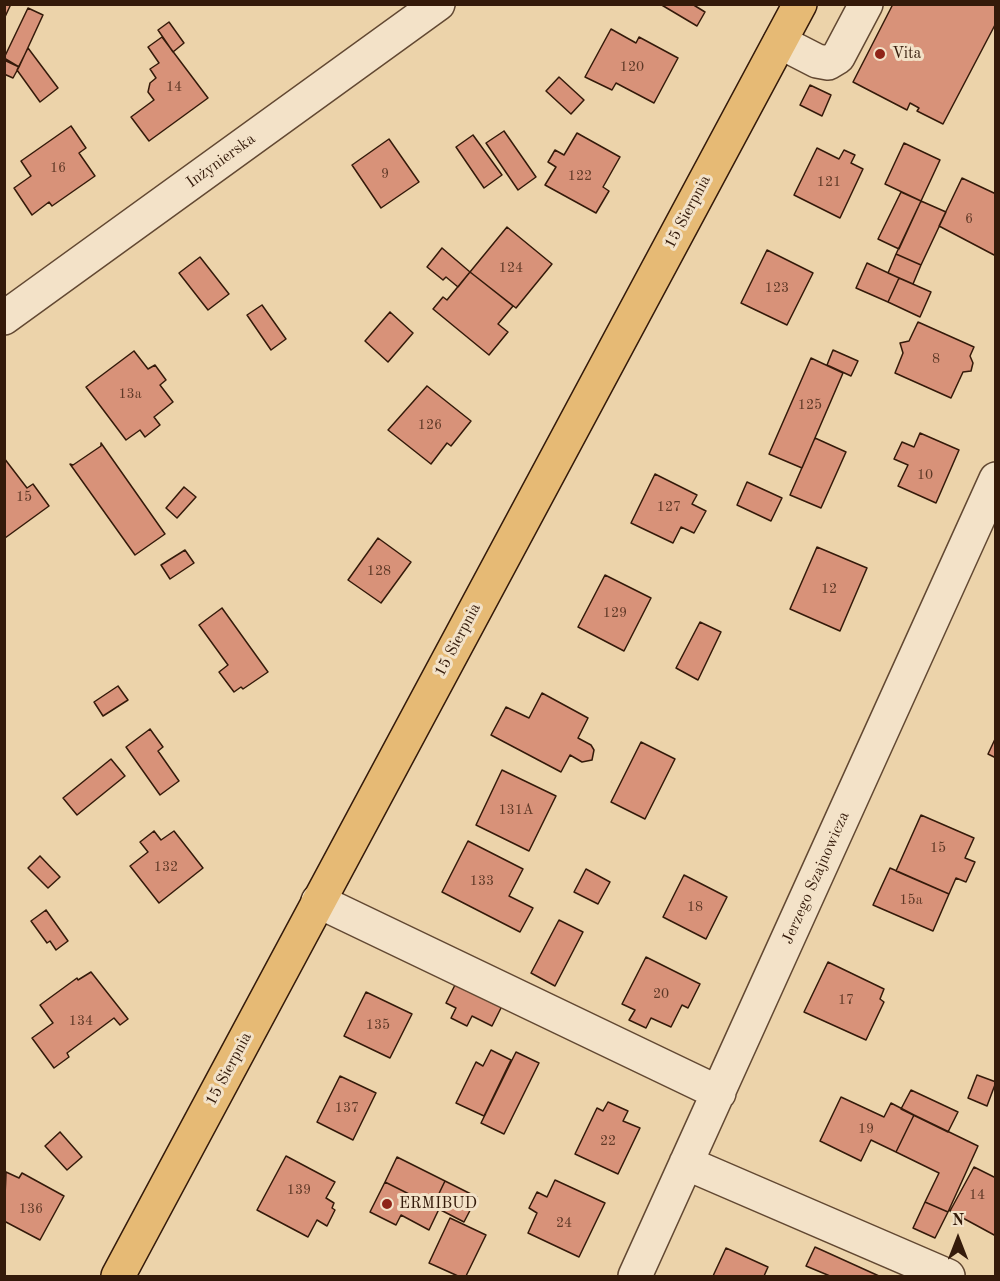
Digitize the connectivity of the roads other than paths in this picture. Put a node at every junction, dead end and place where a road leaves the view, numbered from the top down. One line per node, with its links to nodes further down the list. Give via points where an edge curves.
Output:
1 (438, 4): 5 (street, Inżynierska)
2 (800, 4): 4 (main road, 15 Sierpnia)
3 (866, 4): 4 (street, via 838,57 828,63)
4 (780, 42): 7 (main road, 15 Sierpnia)
5 (4, 318)
6 (996, 479): 8 (street, Jerzego Szajnowicza)
7 (318, 901): 8 (street); 10 (main road, 15 Sierpnia)
8 (719, 1093): 9 (street, Jerzego Szajnowicza)
9 (686, 1163): 11 (street, Jerzego Szajnowicza); 12 (street)
10 (118, 1276)
11 (635, 1276)
12 (948, 1276)

